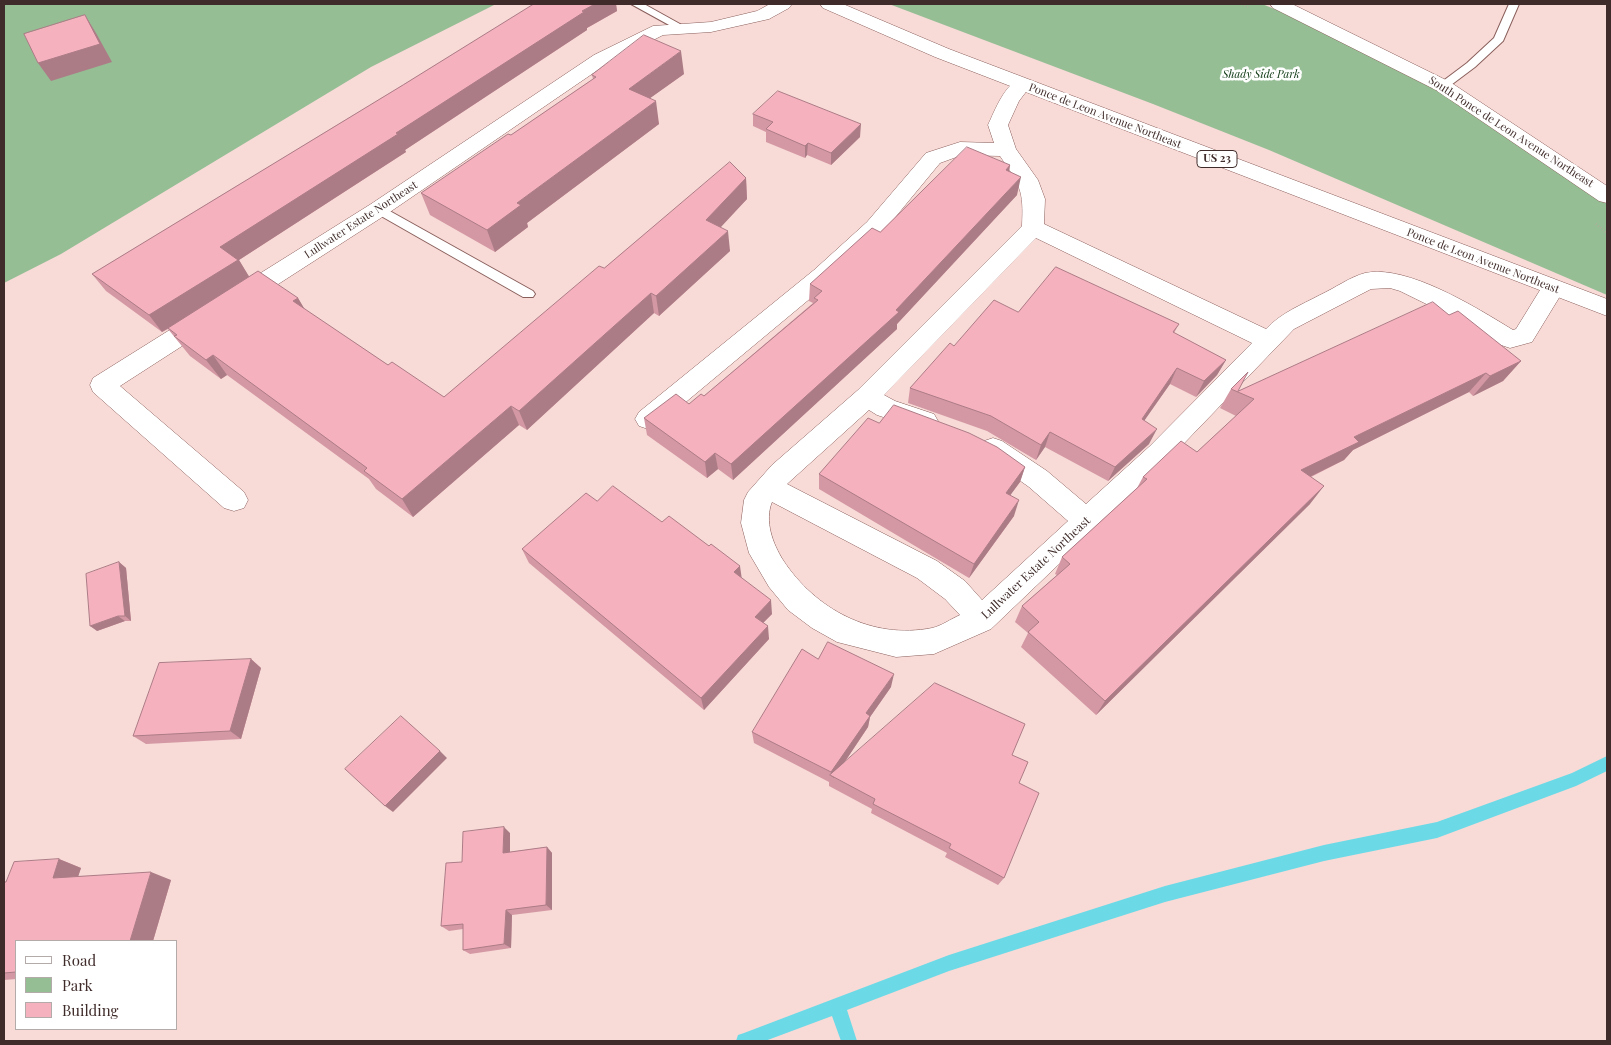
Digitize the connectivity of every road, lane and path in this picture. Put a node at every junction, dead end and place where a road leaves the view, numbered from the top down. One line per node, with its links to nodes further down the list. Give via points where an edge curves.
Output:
1 (636, 4): 6 (lane)
2 (783, 4): 6 (main road, Lullwater Estate Northeast, via 762,15 711,27)
3 (829, 4): 7 (main road, Ponce de Leon Avenue Northeast / US 23)
4 (1279, 4): 8 (main road, South Ponce de Leon Avenue Northeast)
5 (1514, 4): 8 (lane, via 1499,39)
6 (684, 29): 13 (main road, Lullwater Estate Northeast, via 659,30 601,59)
7 (1022, 84): 9 (main road); 15 (main road, Ponce de Leon Avenue Northeast / US 23)
8 (1443, 86): 12 (main road, South Ponce de Leon Avenue Northeast)
9 (998, 125): 10 (main road, via 975,132); 11 (main road)
10 (960, 148): 11 (main road); 20 (main road, via 933,158 875,227 822,276)
11 (1006, 149): 14 (main road, via 1027,180 1034,199)
12 (1607, 196)
13 (379, 209): 16 (lane); 24 (main road, Lullwater Estate Northeast, via 102,385)
14 (1032, 228): 18 (main road); 19 (main road, Lullwater Estate Northeast)
15 (1553, 288): 17 (main road, Ponce de Leon Avenue Northeast / US 23); 18 (main road, Lullwater Estate Northeast, via 1524,336 1510,339 1407,284 1390,280 1367,281 1286,323)
16 (528, 294)
17 (1607, 308)
18 (1267, 340): 25 (main road, Lullwater Estate Northeast, via 1159,454)
19 (867, 397): 21 (main road, via 886,408); 23 (main road, Lullwater Estate Northeast, via 781,473)
20 (644, 421)
21 (944, 427)
22 (968, 437): 25 (main road, via 1008,458 1038,479)
23 (769, 488): 26 (main road, via 940,576); 26 (main road, Lullwater Estate Northeast, via 758,500 754,523 763,553 798,601 822,619 847,633 896,643 934,641)
24 (234, 500)
25 (1086, 521): 26 (main road, Lullwater Estate Northeast)
26 (981, 620)

